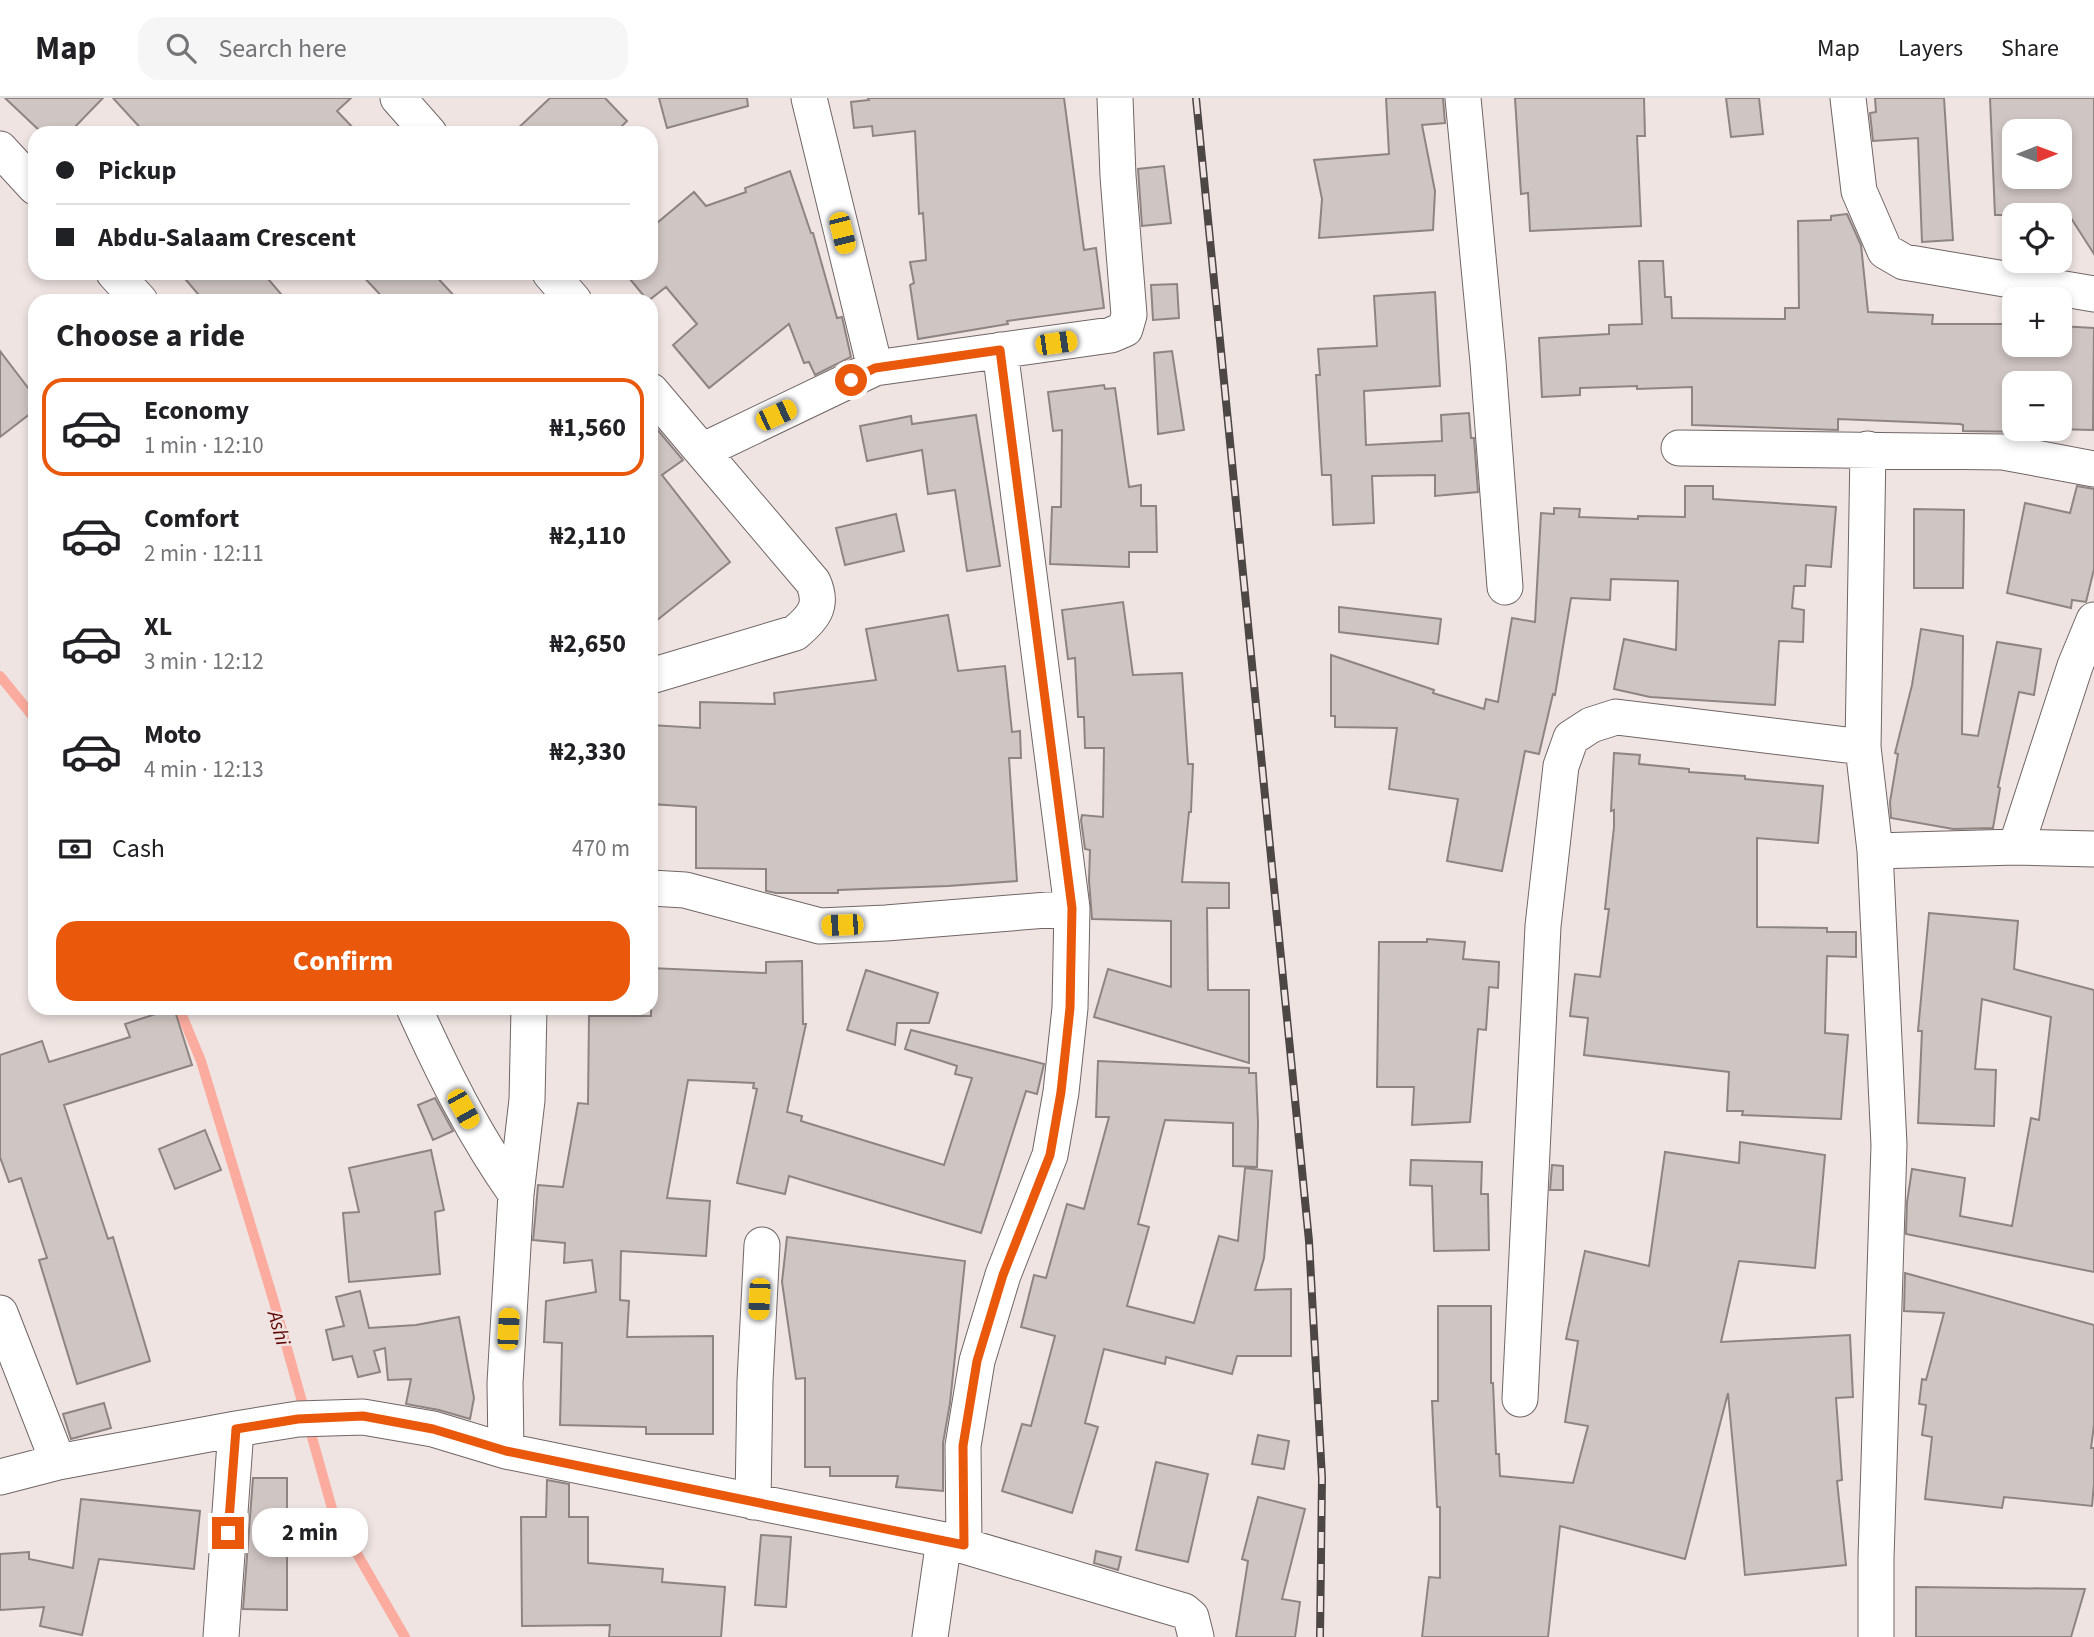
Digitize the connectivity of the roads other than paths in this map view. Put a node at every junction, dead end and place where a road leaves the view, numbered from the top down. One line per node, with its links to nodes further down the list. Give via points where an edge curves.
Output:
1 (398, 98): 6 (street)
2 (809, 98): 15 (street)
3 (1115, 98): 14 (street, via 1129,315 1125,329 1111,335)
4 (1463, 98): 21 (street)
5 (1848, 98): 13 (street, via 1859,191 1885,251 1904,262)
6 (423, 126)
7 (0, 149): 8 (street)
8 (28, 179)
9 (120, 280): 11 (street)
10 (556, 280): 12 (street)
11 (134, 294)
12 (568, 294)
13 (2094, 294)
14 (1000, 350): 15 (street); 29 (street)
15 (875, 368): 19 (street)
16 (658, 399): 19 (street)
17 (1679, 448): 18 (street)
18 (1868, 449): 20 (street, via 2003,452); 24 (street)
19 (702, 450): 23 (street, via 819,594 808,622 794,634)
20 (2094, 469)
21 (1505, 587)
22 (2094, 620): 25 (street, via 2074,666)
23 (658, 674)
24 (1863, 747): 27 (street); 35 (street, via 1616,717 1571,738 1561,766 1544,926)
25 (2016, 847): 26 (street); 27 (street)
26 (2094, 849)
27 (1875, 851): 45 (street, via 1889,1145)
28 (658, 888): 29 (street, via 685,890 820,926)
29 (1072, 908): 41 (street, via 1070,1008 1050,1155 1003,1275 977,1361)
30 (417, 1015): 32 (street, via 463,1109)
31 (529, 1015): 32 (street, via 527,1100)
32 (516, 1194): 37 (street, via 505,1382)
33 (762, 1245): 40 (street)
34 (0, 1313): 38 (street)
35 (1520, 1399)
36 (236, 1429): 37 (street, via 298,1419 363,1416 433,1429); 38 (street); 42 (street)
37 (506, 1451): 40 (street)
38 (58, 1462): 39 (street)
39 (0, 1477)
40 (753, 1502): 41 (street)
41 (954, 1543): 43 (street); 44 (street, via 1184,1611 1191,1617)
42 (220, 1637)
43 (930, 1637)
44 (1196, 1637)
45 (1876, 1637)

